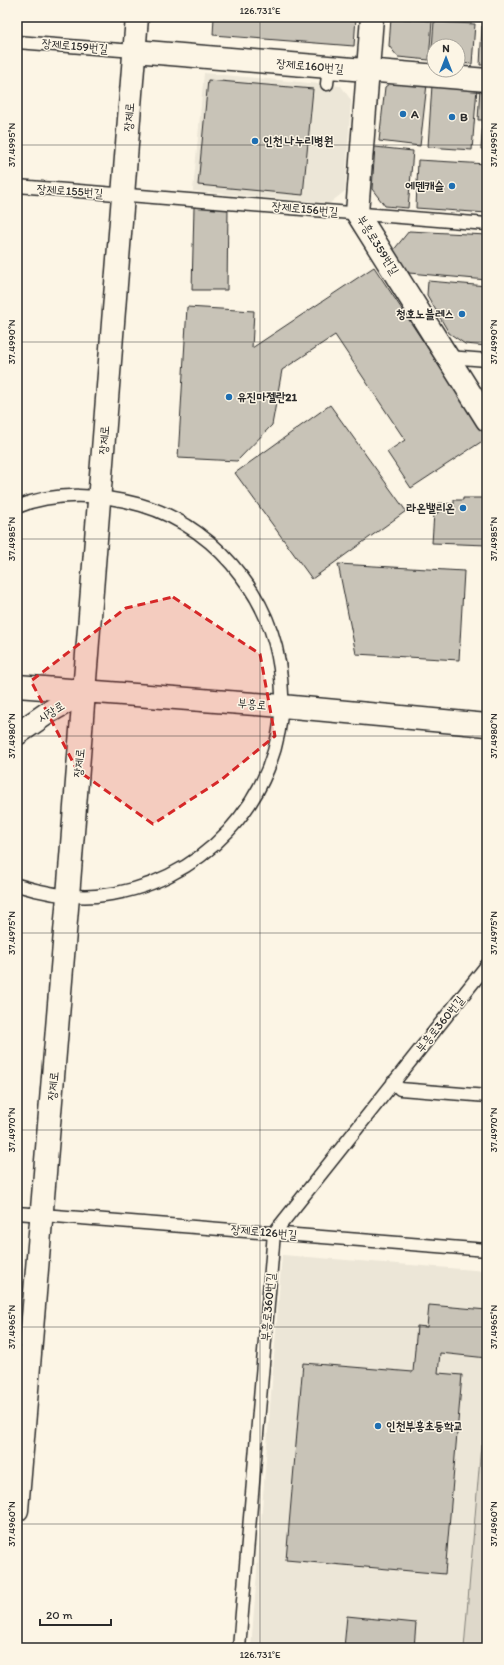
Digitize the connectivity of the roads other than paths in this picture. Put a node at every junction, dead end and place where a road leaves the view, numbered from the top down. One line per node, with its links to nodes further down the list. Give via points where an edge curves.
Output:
1 (137, 17): 4 (street, 장제로)
2 (372, 17): 5 (street, 부흥로359번길)
3 (17, 42): 4 (lane, 장제로159번길)
4 (134, 51): 5 (street, 장제로160번길, via 328,75); 8 (street, 장제로)
5 (368, 70): 6 (street, 장제로160번길); 9 (street, 부흥로359번길)
6 (487, 80)
7 (17, 186): 8 (lane, 장제로155번길)
8 (123, 195): 9 (lane, 장제로156번길); 14 (street, 장제로)
9 (357, 213): 10 (lane, 장제로156번길); 11 (street, 부흥로359번길)
10 (487, 224)
11 (448, 357): 12 (lane); 13 (street, 부흥로359번길)
12 (487, 360)
13 (487, 420)
14 (100, 497): 15 (lane, via 61,497); 17 (street, 장제로); 18 (lane, via 125,501 164,513 196,531 233,565 262,608 271,631 279,660)
15 (17, 507)
16 (17, 686): 17 (street, 부흥로)
17 (86, 691): 18 (street, 부흥로); 20 (street, 시장로); 22 (street, 장제로)
18 (282, 706): 19 (street, 부흥로); 22 (lane, via 279,732 263,782 250,806 215,846 171,875 147,885 108,894)
19 (487, 725)
20 (17, 734)
21 (17, 885): 22 (lane)
22 (68, 896): 27 (street, 장제로)
23 (487, 965): 24 (lane, 부흥로360번길)
24 (393, 1082): 25 (lane, via 400,1089); 28 (lane, 부흥로360번길)
25 (487, 1096)
26 (17, 1213): 27 (lane, 장제로126번길)
27 (42, 1214): 28 (lane, 장제로126번길); 30 (street, 장제로)
28 (274, 1232): 29 (lane, 장제로126번길); 31 (lane, 부흥로360번길)
29 (487, 1250)
30 (17, 1510)
31 (239, 1648)

